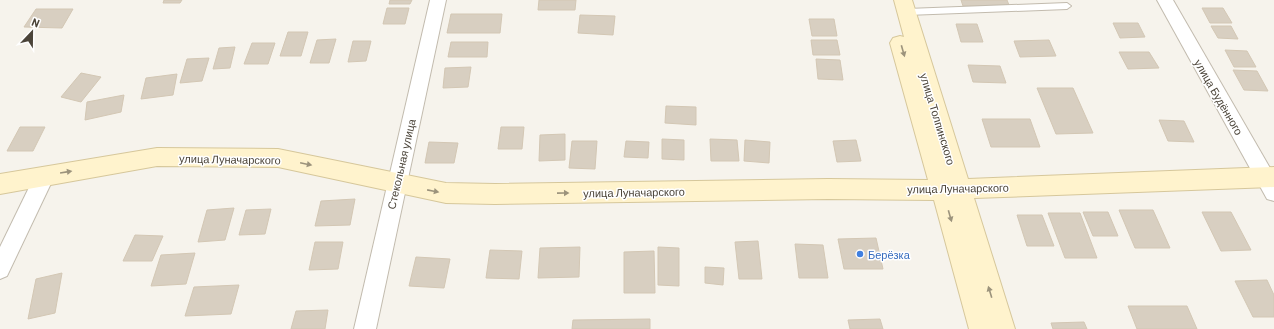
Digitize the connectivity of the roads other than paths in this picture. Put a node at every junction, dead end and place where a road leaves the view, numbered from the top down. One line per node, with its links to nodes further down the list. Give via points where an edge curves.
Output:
1 (438, 0): 11 (street, Стекольная улица)
2 (888, 0): 12 (main road, улица Толпинского, one-way to 12)
3 (1010, 0): 7 (lane)
4 (1165, 0): 9 (street, улица Будённого)
5 (905, 6): 7 (lane); 12 (main road, улица Толпинского)
6 (1067, 6): 7 (lane)
7 (1014, 8)
8 (45, 175): 10 (main road, улица Луначарского); 11 (main road, улица Луначарского, one-way to 11, via 157,157 278,158); 13 (street)
9 (1271, 182): 12 (main road, улица Луначарского)
10 (0, 184)
11 (397, 184): 12 (main road, улица Луначарского, one-way to 12, via 446,193 495,194); 14 (street, Стекольная улица)
12 (951, 189): 15 (main road, улица Толпинского, one-way to 15); 16 (main road, улица Толпинского, one-way to 12)
13 (0, 269)
14 (365, 329)
15 (982, 329)
16 (1002, 329)

